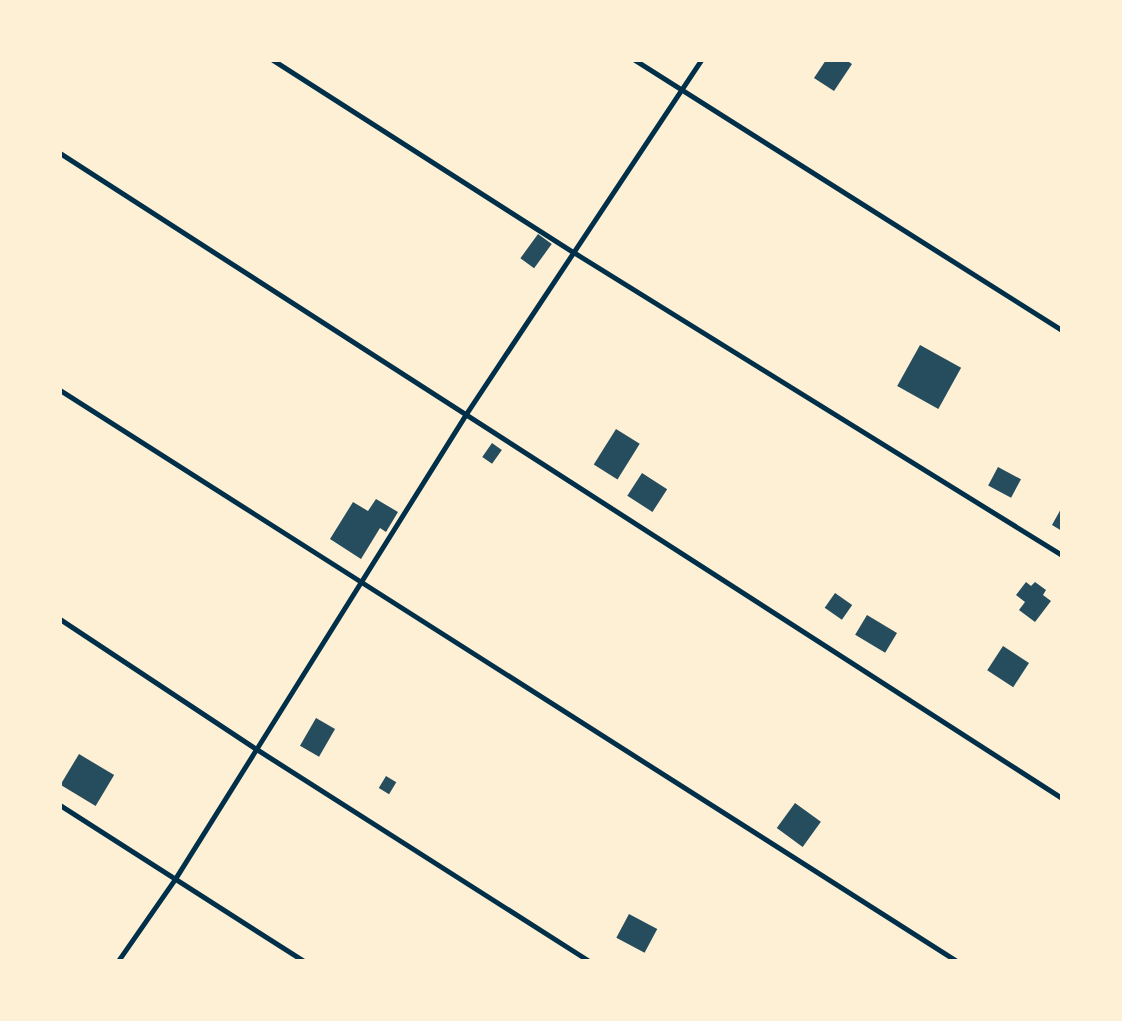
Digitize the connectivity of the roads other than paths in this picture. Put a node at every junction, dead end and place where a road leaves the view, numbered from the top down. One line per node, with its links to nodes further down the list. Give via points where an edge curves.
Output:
1 (273, 60): 6 (lane)
2 (635, 60): 4 (lane)
3 (701, 60): 4 (lane)
4 (681, 90): 6 (lane); 7 (lane)
5 (60, 153): 9 (lane)
6 (575, 253): 9 (lane); 10 (lane)
7 (1062, 330)
8 (60, 390): 11 (lane)
9 (466, 414): 11 (lane); 14 (lane)
10 (1062, 555)
11 (361, 582): 13 (lane); 20 (lane)
12 (60, 619): 13 (lane)
13 (255, 748): 16 (lane); 19 (lane)
14 (1062, 798)
15 (60, 805): 16 (lane)
16 (175, 879): 17 (lane); 18 (lane)
17 (118, 961)
18 (304, 961)
19 (589, 961)
20 (957, 961)

